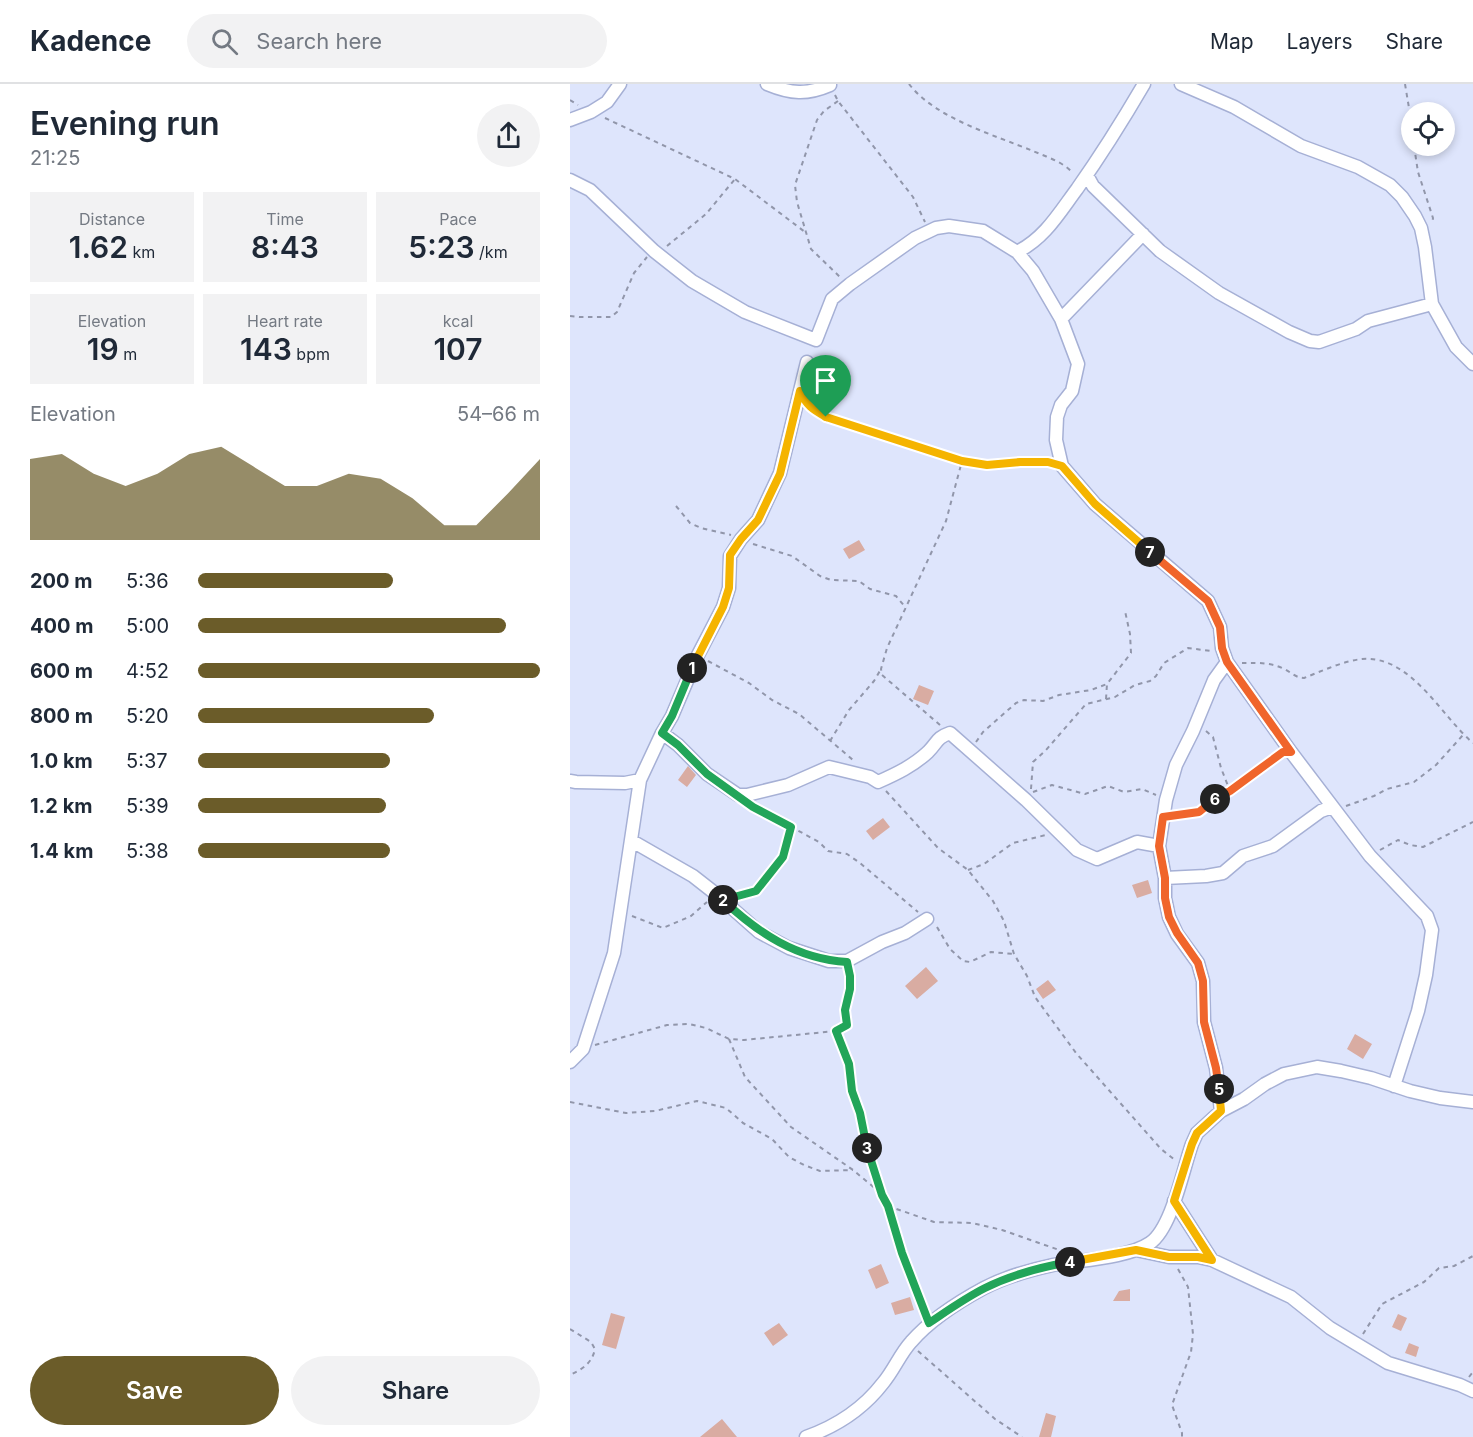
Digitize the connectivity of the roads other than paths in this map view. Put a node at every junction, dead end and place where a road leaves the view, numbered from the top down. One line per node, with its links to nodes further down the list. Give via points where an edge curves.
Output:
1 (620, 84): 6 (street, via 607,102)
2 (767, 84): 5 (street, via 798,93)
3 (1144, 84): 7 (street)
4 (1181, 84): 11 (street, via 1234,107 1301,146 1358,167 1390,185 1421,228)
5 (830, 85)
6 (570, 120)
7 (1084, 179): 9 (street); 10 (street, via 1052,224)
8 (570, 180): 10 (street, via 590,190 692,281 745,312 816,340 832,299 915,238 936,228 983,231)
9 (1143, 234): 11 (street, via 1160,251 1219,292 1310,341 1319,342 1368,321); 12 (street)
10 (1017, 252): 12 (street)
11 (1432, 304): 14 (street, via 1456,347)
12 (1062, 319): 15 (street, via 1078,364 1072,391 1056,417 1062,466 1095,504 1208,601 1220,627)
13 (807, 362): 16 (street, via 780,474 758,520 730,555 729,588 723,607)
14 (1473, 364)
15 (1227, 662): 19 (street); 21 (street, via 1214,680 1176,765)
16 (662, 733): 17 (street); 21 (street, via 707,774 738,795 788,785 829,767 874,779 903,771 940,737 950,733 1077,850 1096,859 1137,842)
17 (640, 780): 18 (street); 20 (street)
18 (570, 781)
19 (1334, 809): 22 (street, via 1321,811 1273,846 1243,856 1223,873); 25 (street, via 1370,856 1427,916 1432,930 1418,1011)
20 (632, 841): 23 (street, via 693,876 759,932 789,948 829,960 847,962); 24 (street, via 614,953 583,1049)
21 (1159, 846): 22 (street)
22 (1165, 878): 27 (street, via 1169,917 1198,963 1203,981 1204,1022 1216,1068)
23 (927, 919)
24 (570, 1062)
25 (1394, 1086): 26 (street); 27 (street, via 1317,1067 1284,1074)
26 (1473, 1102)
27 (1221, 1111): 28 (street, via 1197,1133)
28 (1174, 1201): 29 (street, via 1159,1234); 30 (street)
29 (1136, 1250): 30 (street); 32 (street, via 1053,1265 986,1287 929,1323 909,1343 873,1395)
30 (1212, 1260): 31 (street, via 1291,1297 1330,1328 1388,1363)
31 (1473, 1391)
32 (826, 1433): 33 (street)
33 (806, 1437)

